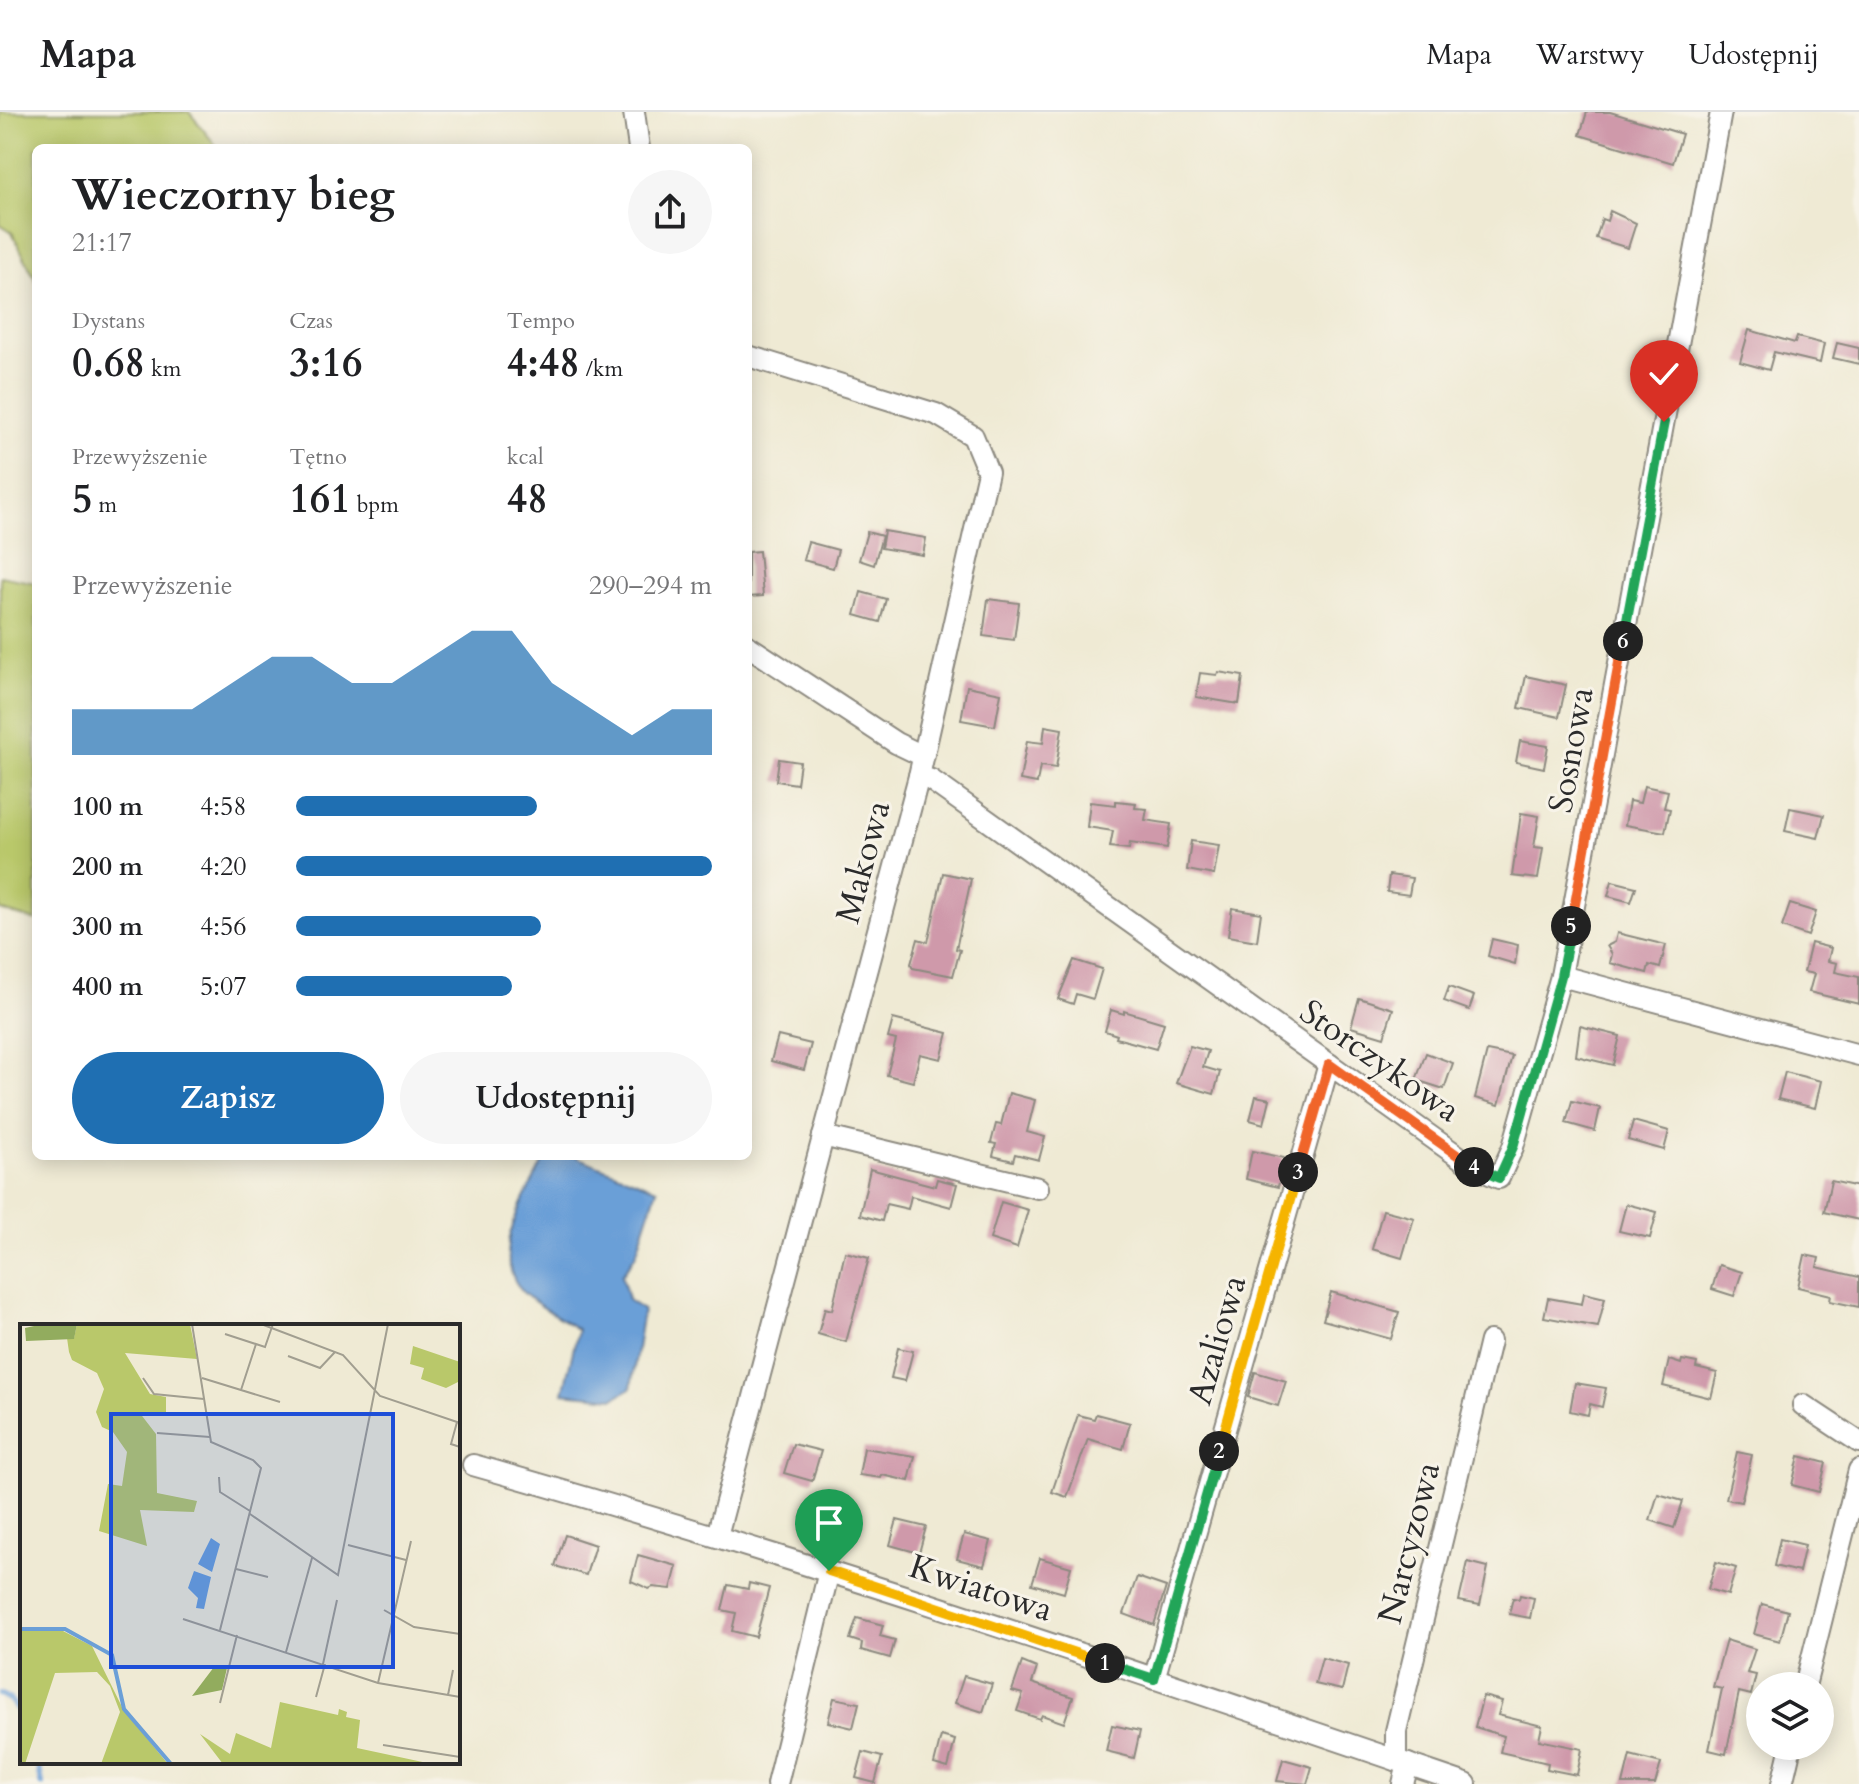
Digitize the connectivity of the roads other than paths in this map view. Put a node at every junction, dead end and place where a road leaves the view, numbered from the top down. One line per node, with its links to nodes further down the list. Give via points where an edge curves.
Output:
1 (634, 112): 3 (street)
2 (1721, 112): 7 (street, Sosnowa)
3 (638, 144)
4 (752, 357): 6 (street, Makowa, via 936,414 973,436 988,472)
5 (752, 649): 6 (street, Storczykowa, via 896,743)
6 (921, 766): 9 (street, Storczykowa, via 931,780); 10 (street, Makowa)
7 (1561, 976): 8 (street); 9 (street, Storczykowa, via 1513,1147 1499,1178 1472,1166)
8 (1859, 1055)
9 (1329, 1064): 20 (street, Azaliowa)
10 (823, 1136): 11 (street); 17 (street, Makowa)
11 (1038, 1188)
12 (1490, 1341): 22 (street, Narcyzowa, via 1396,1731)
13 (1803, 1405): 14 (street)
14 (1859, 1442)
15 (473, 1465): 17 (street, Kwiatowa)
16 (1859, 1470): 19 (street)
17 (717, 1536): 18 (street, Kwiatowa)
18 (829, 1571): 20 (street, Kwiatowa); 23 (street)
19 (1808, 1672)
20 (1154, 1679): 22 (street, Kwiatowa)
21 (1788, 1760): 25 (street)
22 (1402, 1769): 24 (street, Kwiatowa)
23 (777, 1784)
24 (1466, 1784)
25 (1782, 1784)

